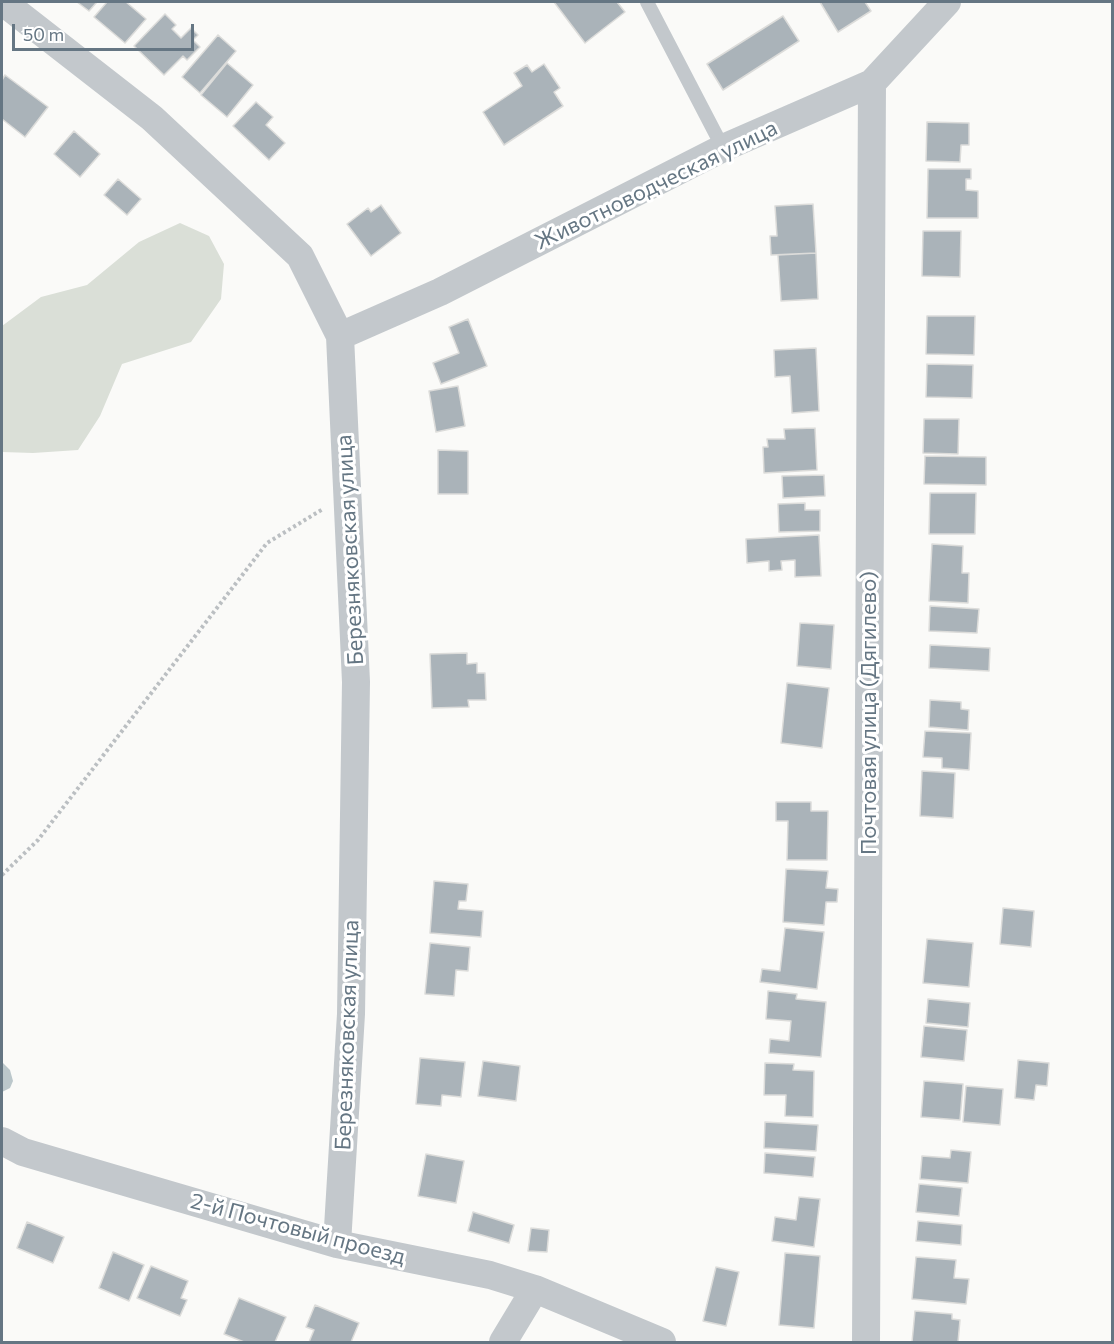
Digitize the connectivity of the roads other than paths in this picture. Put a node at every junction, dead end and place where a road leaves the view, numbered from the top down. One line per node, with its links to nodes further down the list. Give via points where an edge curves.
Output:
1 (3, 2): 6 (street, Березняковская улица, via 152,118 300,256)
2 (646, 2): 5 (lane)
3 (947, 2): 4 (street, Животноводческая улица)
4 (872, 83): 5 (street, Животноводческая улица); 12 (street, Почтовая улица (Дягилево))
5 (723, 148): 6 (street, Животноводческая улица, via 440,292)
6 (340, 336): 8 (street, Березняковская улица, via 356,682 351,1014)
7 (2, 1141): 8 (street, 2-й Почтовый проезд, via 23,1152)
8 (337, 1244): 9 (street, 2-й Почтовый проезд, via 490,1275)
9 (535, 1289): 10 (street); 11 (street, 2-й Почтовый проезд)
10 (503, 1342)
11 (662, 1342)
12 (866, 1342)

